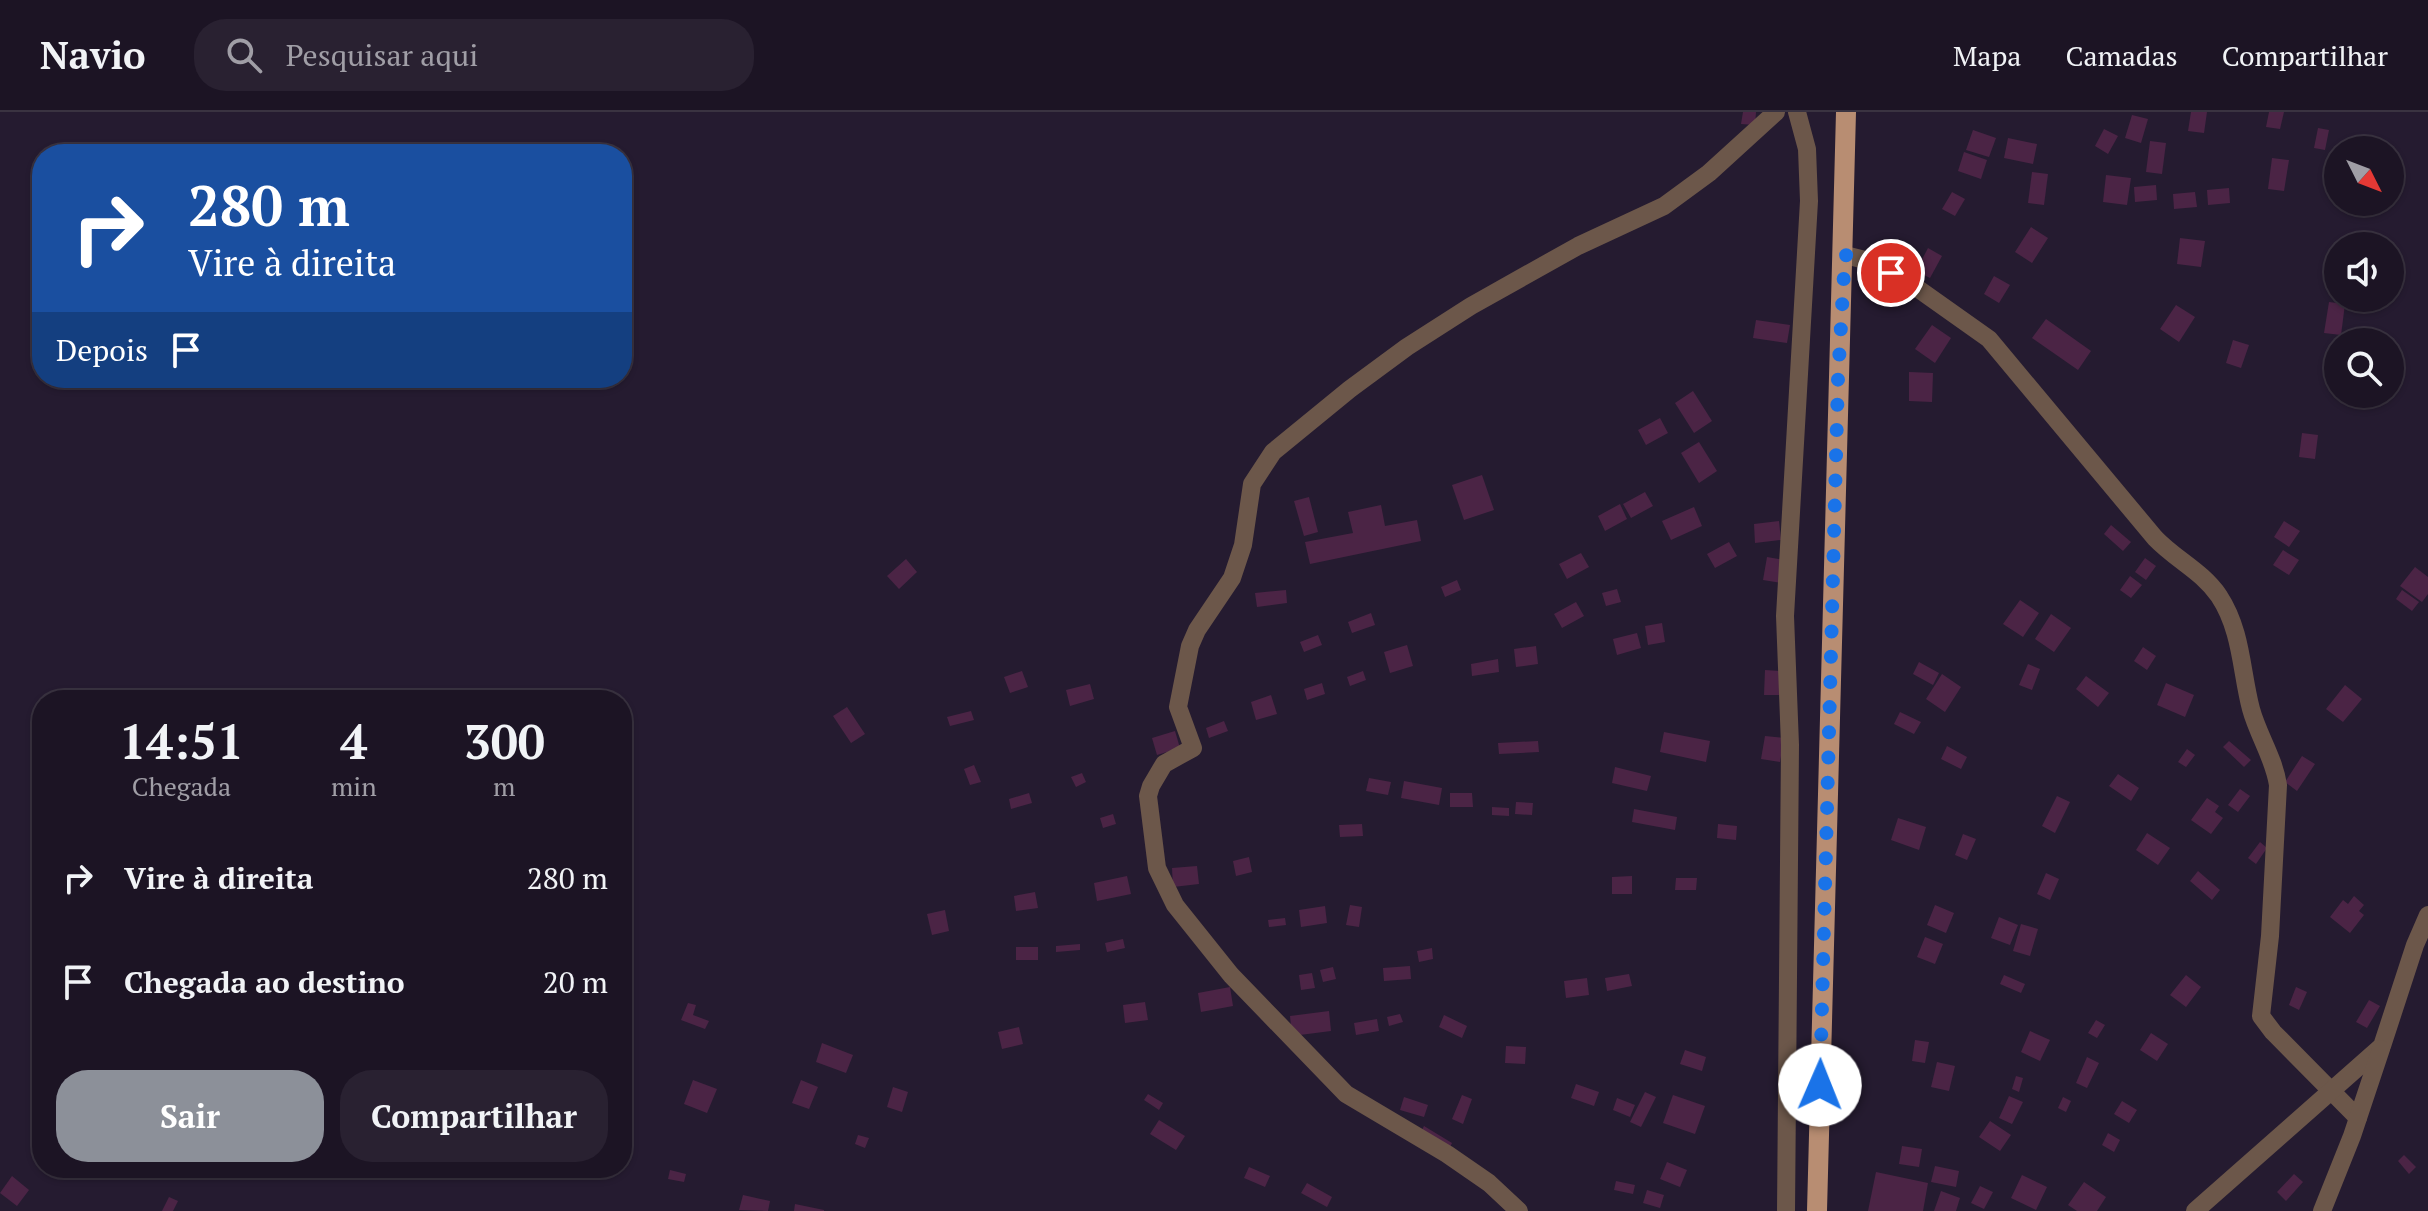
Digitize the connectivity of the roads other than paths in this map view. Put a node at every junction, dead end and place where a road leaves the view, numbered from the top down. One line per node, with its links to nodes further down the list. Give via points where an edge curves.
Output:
1 (1776, 112): 9 (street, via 1664,206 1578,246 1459,314 1350,389 1273,452 1252,484 1232,578 1190,646 1178,707 1193,748 1164,764 1148,796 1161,880 1231,975 1346,1094 1457,1161)
2 (1797, 112): 10 (street, via 1807,149 1809,201 1785,616 1790,745)
3 (1846, 112): 4 (main road)
4 (1845, 255): 7 (street, via 1904,280 1989,339 2155,538 2203,576 2219,597 2244,662 2252,713 2278,785 2261,1016); 11 (main road)
5 (2428, 915): 6 (street)
6 (2382, 1046): 7 (street); 8 (street)
7 (2333, 1091): 8 (street); 12 (street)
8 (2358, 1118): 13 (street)
9 (1519, 1211)
10 (1786, 1211)
11 (1817, 1211)
12 (2195, 1211)
13 (2322, 1211)

